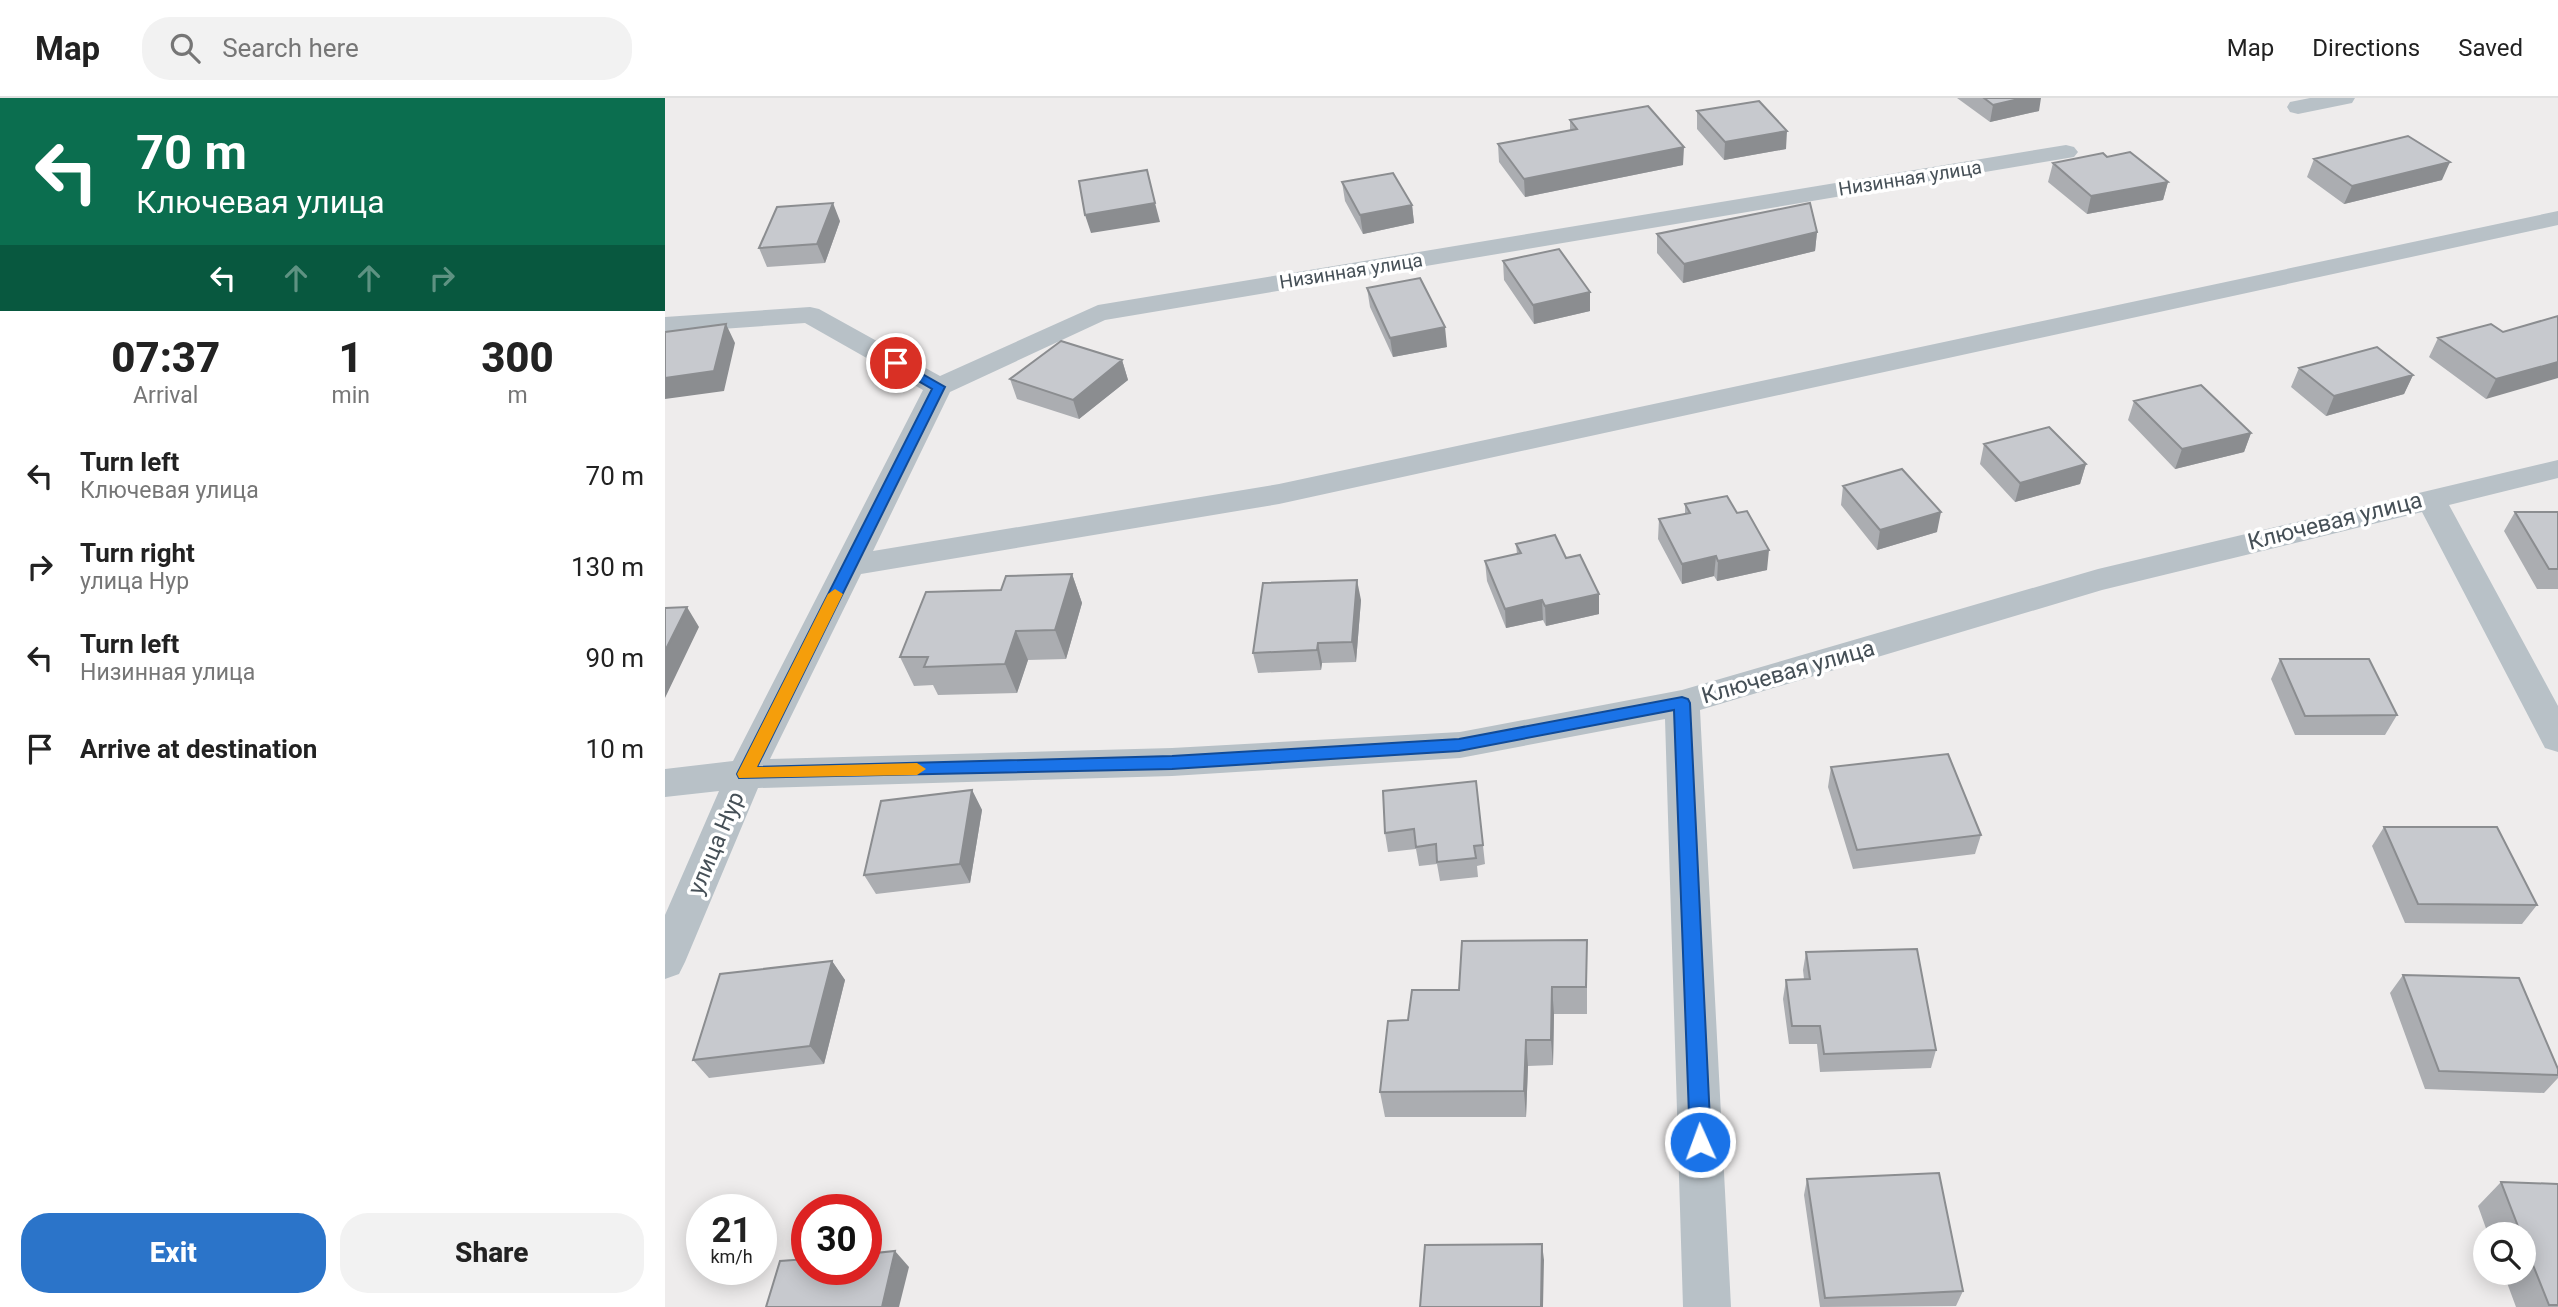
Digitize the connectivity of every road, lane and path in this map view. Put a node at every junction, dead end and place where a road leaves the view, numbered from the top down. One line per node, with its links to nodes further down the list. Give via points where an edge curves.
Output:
1 (2344, 98): 2 (street)
2 (2298, 107)
3 (2066, 152): 6 (street, Низинная улица, via 1098,313)
4 (2558, 218): 9 (street, via 1279,494)
5 (665, 325): 6 (street, via 810,315)
6 (939, 387): 9 (street, улица Нур)
7 (2558, 469): 8 (street, Ключевая улица)
8 (2430, 498): 10 (street, Ключевая улица, via 2098,580); 11 (street)
9 (850, 565): 12 (street, улица Нур)
10 (1682, 703): 12 (street, Ключевая улица, via 1459,745 1172,762); 15 (street)
11 (2558, 740)
12 (745, 774): 13 (street, Ключевая улица); 14 (street, улица Нур)
13 (665, 783)
14 (665, 962)
15 (1707, 1307)

